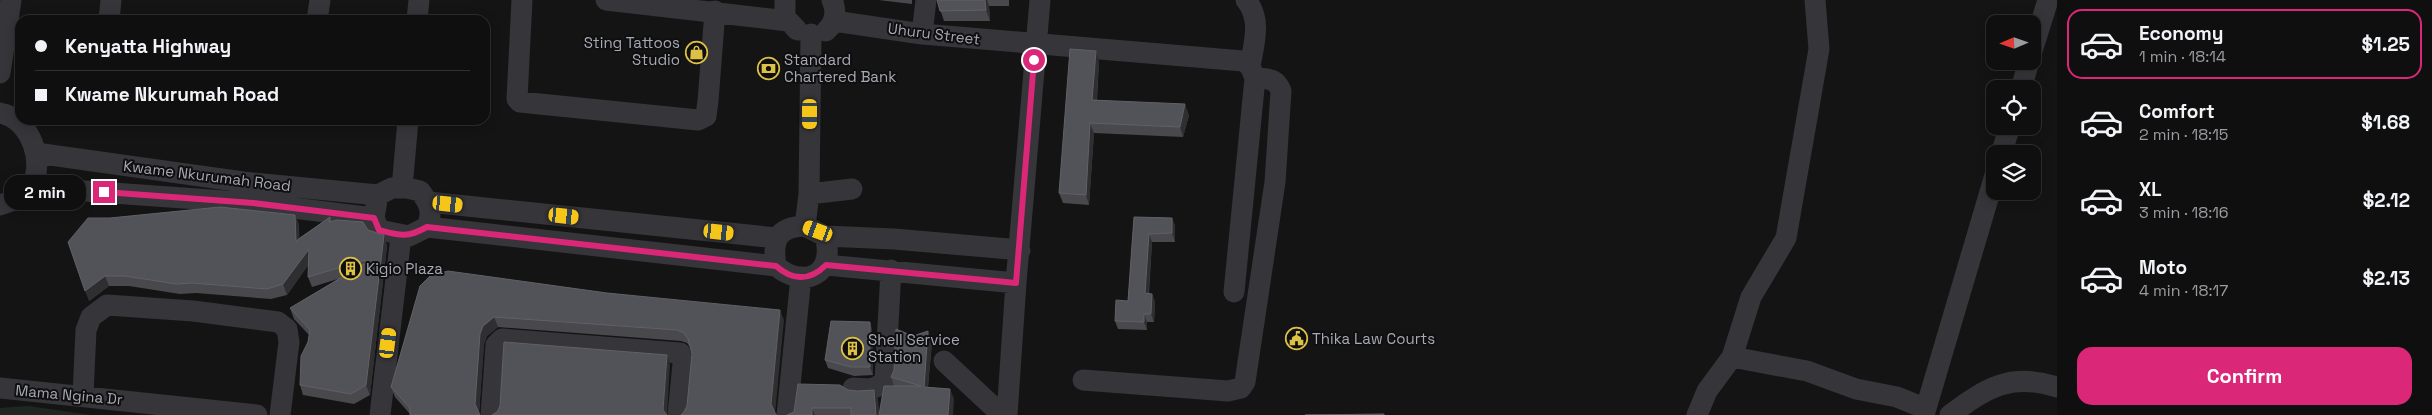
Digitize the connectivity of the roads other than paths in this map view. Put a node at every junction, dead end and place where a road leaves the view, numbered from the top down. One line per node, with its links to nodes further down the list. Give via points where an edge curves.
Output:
1 (11, 0): 24 (street)
2 (111, 0): 15 (street)
3 (320, 0): 16 (street)
4 (419, 0): 17 (street)
5 (522, 0): 14 (street, via 517,99 520,102 698,120 706,116)
6 (606, 0): 14 (street)
7 (785, 0): 18 (street, via 784,12)
8 (926, 0): 21 (street)
9 (1040, 0): 22 (street)
10 (1246, 0): 23 (street, via 1254,16 1256,30)
11 (1814, 0): 51 (street, via 1819,49 1786,238 1751,296)
12 (2048, 0): 19 (street)
13 (833, 10): 20 (street, via 824,33); 21 (street, Uhuru Street)
14 (715, 12): 18 (street)
15 (110, 15)
16 (318, 15)
17 (418, 15)
18 (788, 21): 20 (street, via 799,31)
19 (2041, 22)
20 (810, 34): 33 (street)
21 (922, 34): 22 (street, Uhuru Street)
22 (1035, 45): 23 (street, Uhuru Street, via 1233,60 1243,62); 44 (street)
23 (1253, 72): 50 (street); 53 (street, Uhuru Street, via 1278,82 1281,91 1275,182 1242,388 1228,391)
24 (0, 73)
25 (0, 113): 26 (street)
26 (15, 118)
27 (22, 125): 29 (street, via 32,139)
28 (408, 125): 31 (street)
29 (36, 153): 30 (street, via 36,170); 34 (street, Kwame Nkurumah Road, via 243,182)
30 (29, 187): 37 (street, via 25,194); 38 (street, Kwame Nkurumah Road, via 253,203)
31 (402, 188): 34 (street, via 392,188); 36 (street, via 420,191)
32 (852, 188): 33 (street)
33 (809, 194): 39 (street)
34 (378, 195): 38 (street)
35 (1988, 200): 58 (street)
36 (428, 202): 40 (street, via 431,217); 43 (street)
37 (0, 205)
38 (374, 218): 41 (street, via 379,230)
39 (805, 226): 42 (street); 43 (street, via 783,230)
40 (427, 227): 41 (street, via 409,236); 46 (street)
41 (401, 236): 61 (street)
42 (825, 236): 44 (street); 45 (street)
43 (777, 238): 46 (street)
44 (1020, 250): 49 (street)
45 (826, 265): 47 (street); 48 (street, via 816,275)
46 (776, 266): 48 (street)
47 (891, 270): 49 (street); 56 (street, via 885,380 873,389)
48 (801, 278): 64 (street)
49 (1016, 283): 66 (street)
50 (1234, 292)
51 (1732, 357): 58 (street, via 1807,371 1856,389 1897,397); 67 (street, via 1707,390)
52 (944, 361): 65 (street)
53 (1083, 380)
54 (2057, 387): 68 (street, via 2015,381 1982,392)
55 (0, 388): 57 (street, Mama Ngina Dr)
56 (853, 388)
57 (83, 395): 59 (street, Mama Ngina Dr); 60 (street, via 86,330 96,313 107,305 193,311 278,322 288,329 290,342)
58 (1924, 412)
59 (257, 415)
60 (280, 415)
61 (380, 415)
62 (491, 415): 63 (street, via 496,345 502,339 680,353 683,363)
63 (678, 415)
64 (787, 415)
65 (1002, 415)
66 (1007, 415)
67 (1697, 415)
68 (1950, 415)

